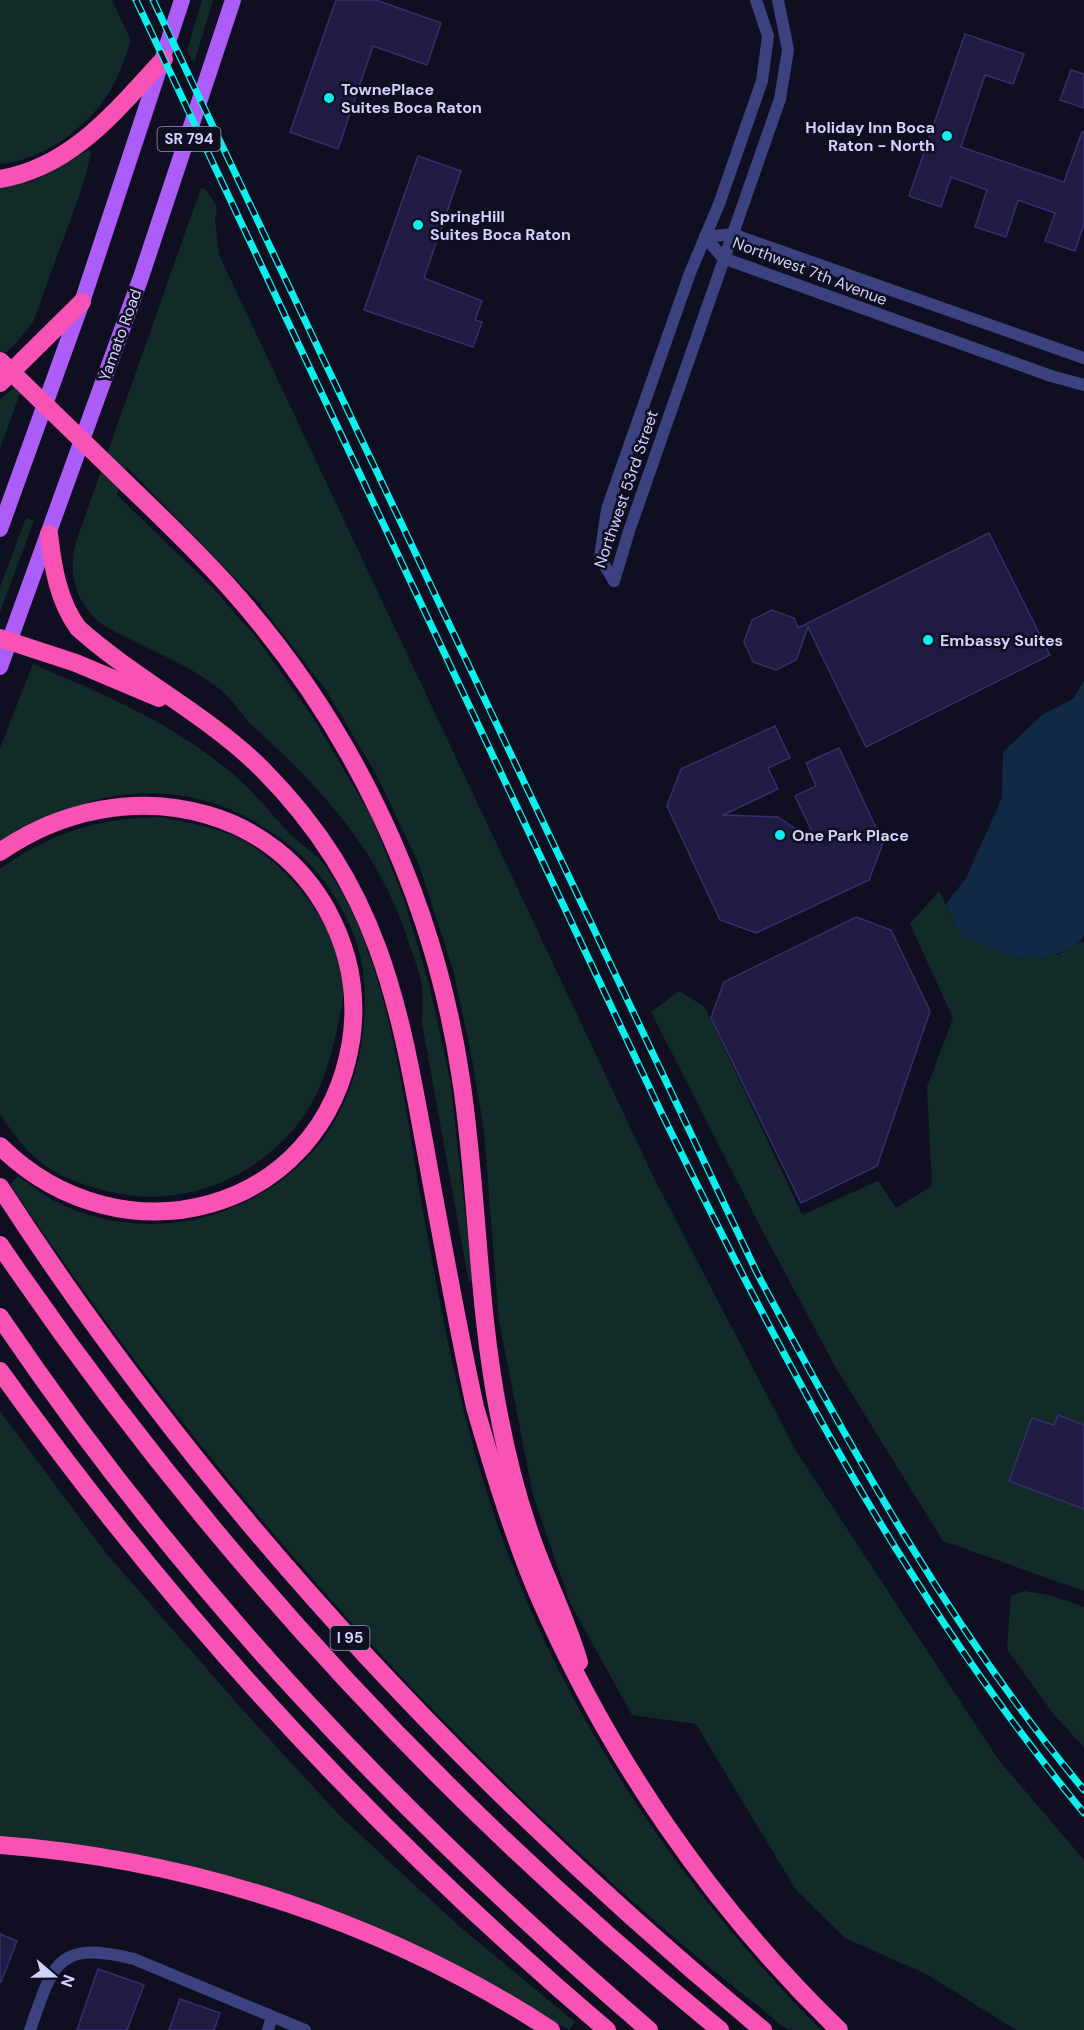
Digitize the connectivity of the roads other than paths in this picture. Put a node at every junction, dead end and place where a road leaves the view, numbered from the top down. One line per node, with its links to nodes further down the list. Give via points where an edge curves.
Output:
1 (182, 0): 5 (main road, SR 794)
2 (233, 0): 16 (main road, Yamato Road / SR 794)
3 (756, 0): 8 (street, Northwest 53rd Street, via 768,36 766,62)
4 (778, 0): 7 (street, Northwest 53rd Street, via 786,30 786,73)
5 (164, 59): 6 (highway, via 85,141 42,166); 10 (main road, SR 794)
6 (0, 179)
7 (732, 234): 8 (street, Northwest 7th Avenue); 9 (street, Northwest 53rd Street); 11 (street, Northwest 7th Avenue)
8 (705, 237): 9 (street, Northwest 7th Avenue); 9 (street, Northwest 53rd Street, via 608,509 600,558 614,581)
9 (723, 258): 14 (street, Northwest 7th Avenue)
10 (82, 302): 13 (highway); 15 (main road, SR 794)
11 (1084, 358)
12 (0, 361): 26 (highway, bridge, via 229,587 302,677 358,769 407,875 432,949 456,1045 487,1344 507,1452 526,1521 570,1630)
13 (0, 383)
14 (1084, 385)
15 (0, 529)
16 (50, 534): 17 (main road, Yamato Road / SR 794); 19 (highway, via 56,583 78,628)
17 (5, 639): 18 (main road, Yamato Road / SR 794); 19 (highway, via 104,674)
18 (0, 667)
19 (188, 711): 26 (highway, via 251,759 298,808 332,854 371,925 403,1030 461,1344 490,1458 536,1590)
20 (0, 852): 21 (highway, via 72,816 114,808 180,808 230,823 271,846 297,868 317,893 346,954 354,1008 345,1068 321,1121 281,1165 229,1198 169,1212 106,1208 54,1187)
21 (0, 1146)
22 (0, 1187): 36 (highway, I 95, via 152,1401 273,1551 359,1647 444,1739 576,1868)
23 (0, 1245): 35 (highway, via 154,1456 340,1674 469,1807 614,1941)
24 (0, 1317): 34 (highway, via 124,1488 267,1659 469,1870)
25 (0, 1371): 33 (highway, via 135,1547 261,1695 348,1788 463,1900)
26 (592, 1704): 37 (highway, via 675,1839 777,1967)
27 (0, 1845): 32 (highway, via 126,1861 287,1903 430,1961)
28 (273, 2017): 29 (street, via 134,1959 78,1952 63,1960 48,1978); 30 (street); 31 (street)
29 (30, 2030)
30 (268, 2030)
31 (305, 2030)
32 (551, 2030)
33 (607, 2030)
34 (649, 2030)
35 (720, 2030)
36 (763, 2030)
37 (839, 2030)

